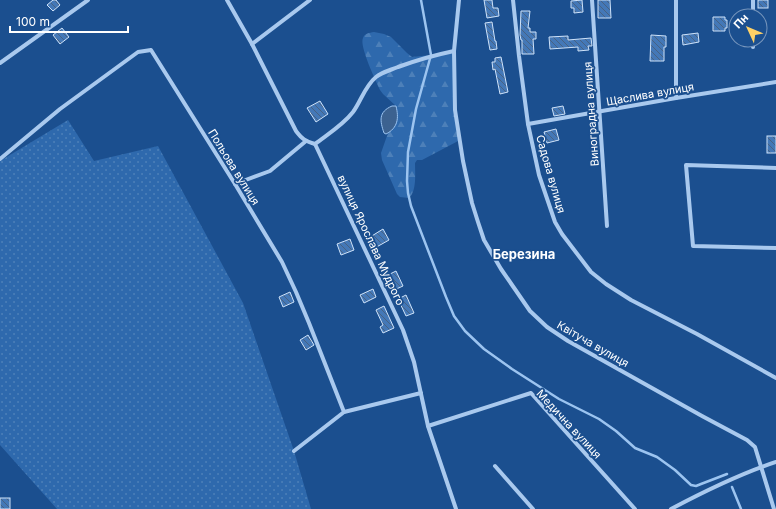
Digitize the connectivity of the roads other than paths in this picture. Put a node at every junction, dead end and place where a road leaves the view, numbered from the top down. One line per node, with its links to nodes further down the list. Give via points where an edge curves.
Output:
1 (88, 0): 10 (street)
2 (227, 0): 8 (street)
3 (310, 0): 8 (street)
4 (460, 0): 9 (street, Квітуча вулиця)
5 (513, 0): 14 (street, Садова вулиця)
6 (592, 0): 13 (street, Виноградна вулиця)
7 (676, 0): 12 (street)
8 (252, 44): 15 (street, via 296,131)
9 (454, 51): 16 (street, via 417,60 377,77 369,84 346,120); 29 (street, Квітуча вулиця, via 455,110 472,203 484,240 521,298 538,319 556,334 747,440 756,447)
10 (0, 63)
11 (776, 82): 12 (street, Щаслива вулиця)
12 (676, 98): 13 (street, Щаслива вулиця)
13 (599, 111): 14 (street, Щаслива вулиця); 20 (street, Виноградна вулиця)
14 (528, 124): 22 (street, Садова вулиця, via 539,175 555,222 591,272 631,300)
15 (306, 141): 16 (street); 19 (street, via 270,171)
16 (315, 144): 23 (street, вулиця Ярослава Мудрого, via 403,330)
17 (0, 159): 19 (street, Польова вулиця, via 60,109 138,52 151,50)
18 (776, 168): 21 (street, via 686,164 693,246)
19 (235, 184): 24 (street, Польова вулиця, via 289,277)
20 (608, 226)
21 (776, 248)
22 (776, 378)
23 (421, 393): 24 (street); 25 (street, вулиця Ярослава Мудрого)
24 (344, 412): 26 (street)
25 (428, 426): 30 (street, вулиця Ярослава Мудрого); 32 (street, Медична вулиця, via 531,393)
26 (294, 450)
27 (776, 462): 29 (street)
28 (495, 466): 31 (street)
29 (761, 467): 33 (street, via 704,491); 34 (street, Квітуча вулиця)
30 (456, 509)
31 (533, 509)
32 (635, 509)
33 (671, 509)
34 (774, 509)

